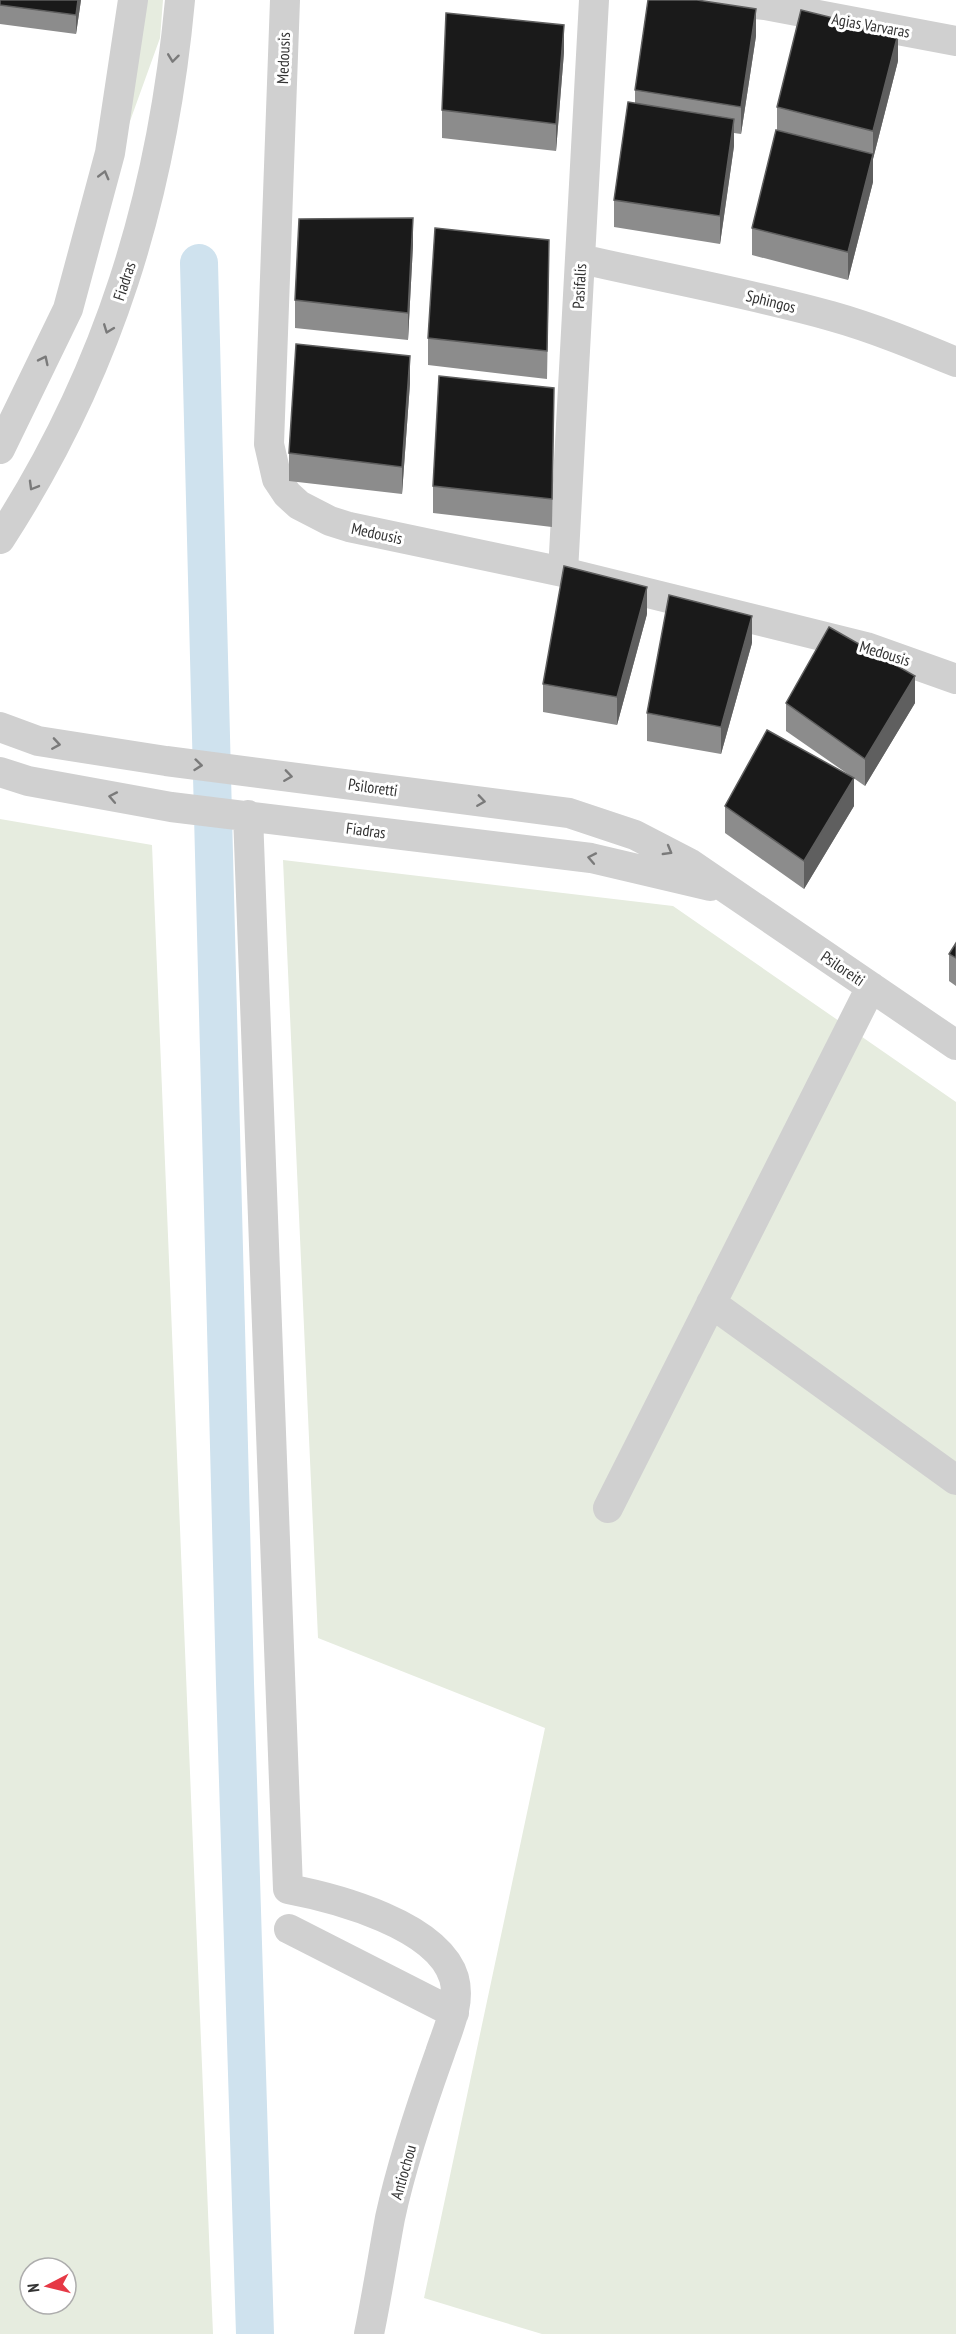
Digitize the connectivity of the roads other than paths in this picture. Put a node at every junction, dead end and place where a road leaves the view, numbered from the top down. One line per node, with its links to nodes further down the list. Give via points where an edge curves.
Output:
1 (133, 0): 9 (street, one-way to 1, via 68,309 110,153)
2 (180, 0): 10 (street, Fiadras, one-way to 10, via 170,87 142,222 108,329)
3 (285, 0): 13 (street, Medousis, via 269,444 277,479 299,505 330,521)
4 (594, 0): 7 (street, Pasifalis)
5 (715, 0): 6 (street, Agias Varvaras, via 765,5)
6 (956, 41)
7 (581, 259): 8 (street, Sphingos, via 831,316); 13 (street, Pasifalis)
8 (956, 362)
9 (18, 413): 10 (street); 11 (street)
10 (61, 435): 12 (street, Fiadras, one-way to 12)
11 (0, 449)
12 (0, 539)
13 (563, 572): 14 (street, Medousis, via 866,646)
14 (956, 679)
15 (0, 728): 18 (street, Psiloretti, one-way to 18, via 38,741 166,761 569,813 660,846)
16 (0, 772): 17 (street, Fiadras, one-way to 16, via 171,807 28,781)
17 (239, 814): 18 (street, Fiadras, one-way to 17, via 591,858); 25 (street, Antiochou, via 288,1889 372,1912 420,1937 448,1964 454,1979)
18 (730, 891): 19 (street, Psiloreiti)
19 (870, 987): 20 (street, Psiloreiti); 21 (street)
20 (956, 1045)
21 (711, 1303): 22 (street); 23 (street)
22 (956, 1480)
23 (608, 1508)
24 (289, 1929): 25 (street)
25 (454, 2013): 26 (street, Antiochou, via 393,2207)
26 (374, 2333)

